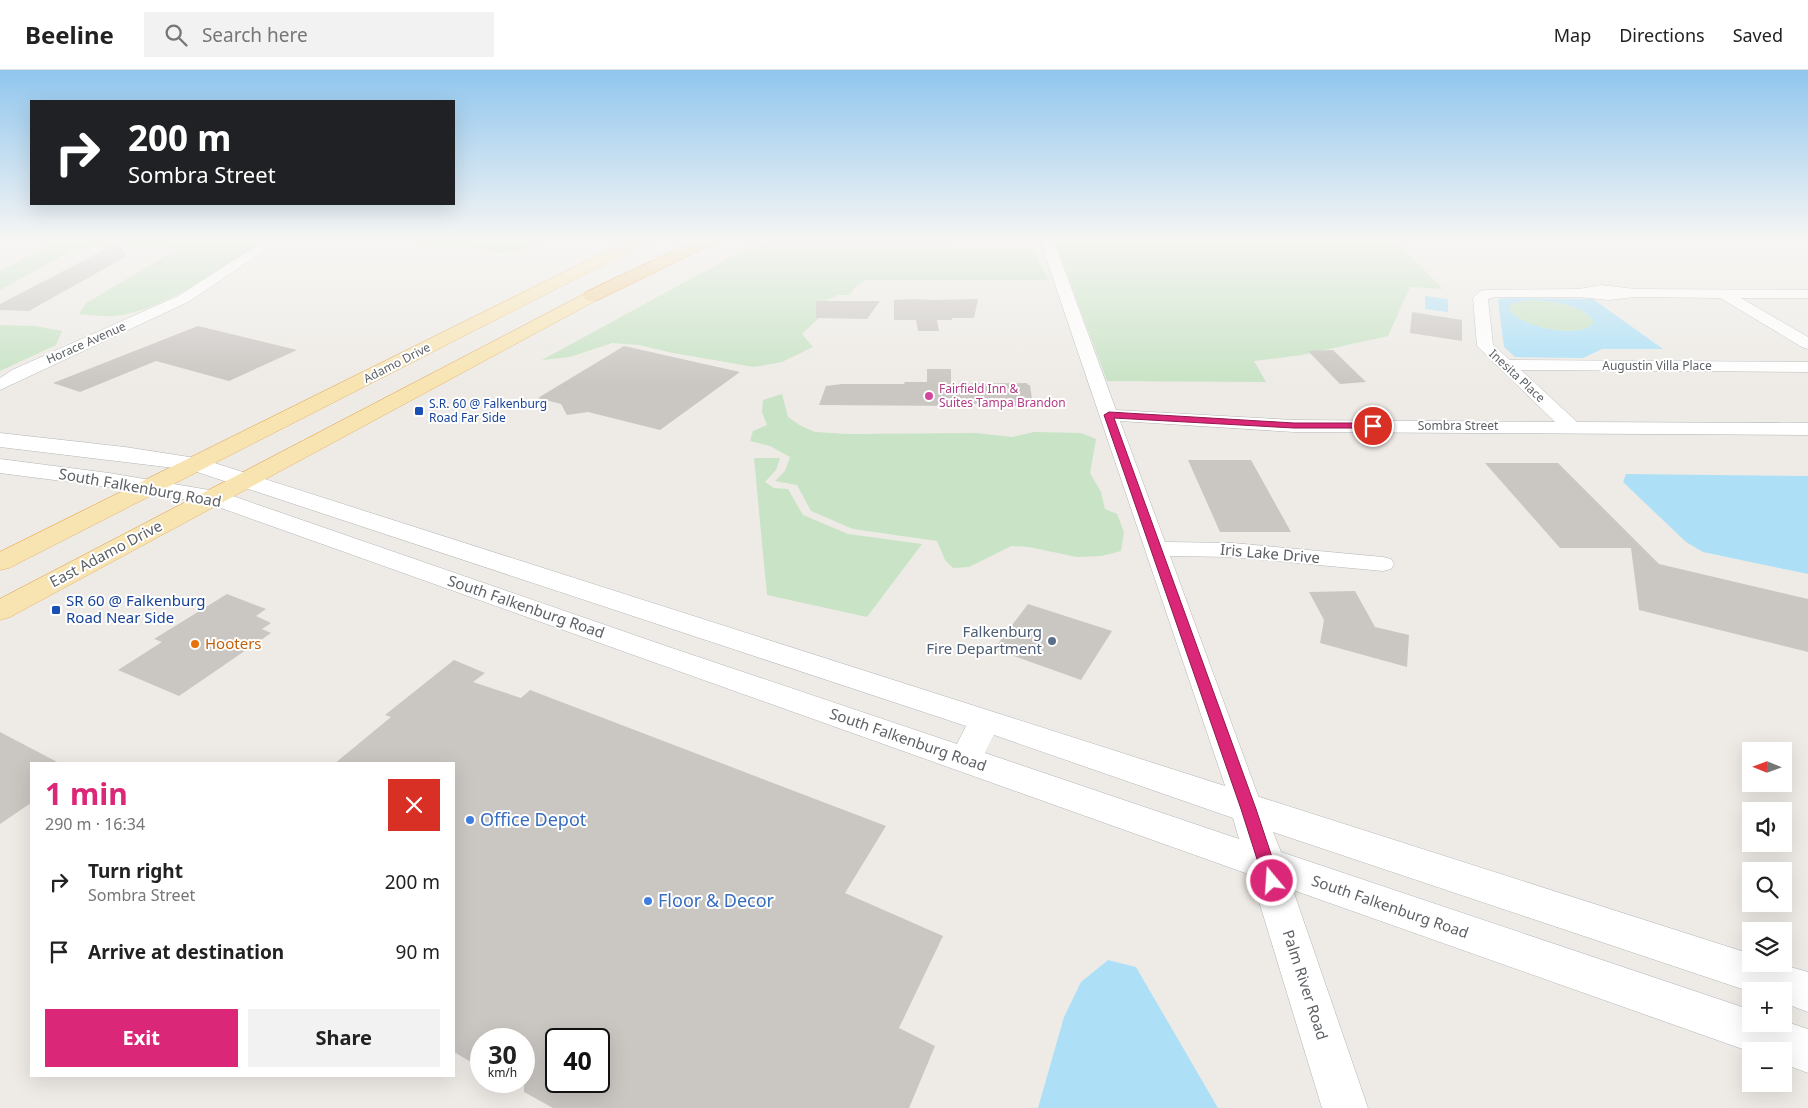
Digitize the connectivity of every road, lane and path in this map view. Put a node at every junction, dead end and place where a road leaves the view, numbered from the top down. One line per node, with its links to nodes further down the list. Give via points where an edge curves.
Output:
1 (201, 287): 12 (street, Horace Avenue, via 183,299)
2 (546, 287): 17 (main road, Adamo Drive)
3 (608, 287): 8 (main road)
4 (610, 287): 8 (highway)
5 (1063, 287): 13 (street, Palm River Road)
6 (1724, 294): 7 (street, Inesita Place); 9 (street); 10 (street, Inesita Place, via 1484,294 1480,298 1485,346)
7 (1808, 294)
8 (592, 296): 19 (main road)
9 (1808, 344)
10 (1505, 365): 11 (street, Augustin Villa Place); 14 (street, Inesita Place)
11 (1808, 367)
12 (0, 385)
13 (1109, 415): 14 (street, Sombra Street, via 1294,426); 22 (street, Palm River Road)
14 (1570, 426): 15 (street, Sombra Street)
15 (1808, 429)
16 (0, 440): 17 (street, South Falkenburg Road)
17 (194, 464): 19 (street, South Falkenburg Road); 20 (main road, Adamo Drive)
18 (0, 466): 20 (street, South Falkenburg Road)
19 (247, 480): 21 (main road); 26 (street, South Falkenburg Road)
20 (150, 486): 21 (street, South Falkenburg Road); 23 (main road)
21 (212, 497): 25 (main road, East Adamo Drive); 27 (street, South Falkenburg Road)
22 (1156, 549): 24 (street, Iris Lake Drive, via 1232,550); 30 (street, Palm River Road)
23 (0, 562)
24 (1383, 564)
25 (0, 611)
26 (685, 624): 27 (street); 28 (street, South Falkenburg Road)
27 (652, 652): 29 (street, South Falkenburg Road)
28 (985, 720): 29 (street); 30 (street, South Falkenburg Road)
29 (965, 760): 31 (street, South Falkenburg Road)
30 (1248, 809): 31 (street, Palm River Road); 32 (street, South Falkenburg Road)
31 (1266, 864): 33 (street, South Falkenburg Road); 34 (street, Palm River Road)
32 (1808, 992)
33 (1808, 1051)
34 (1345, 1108)

